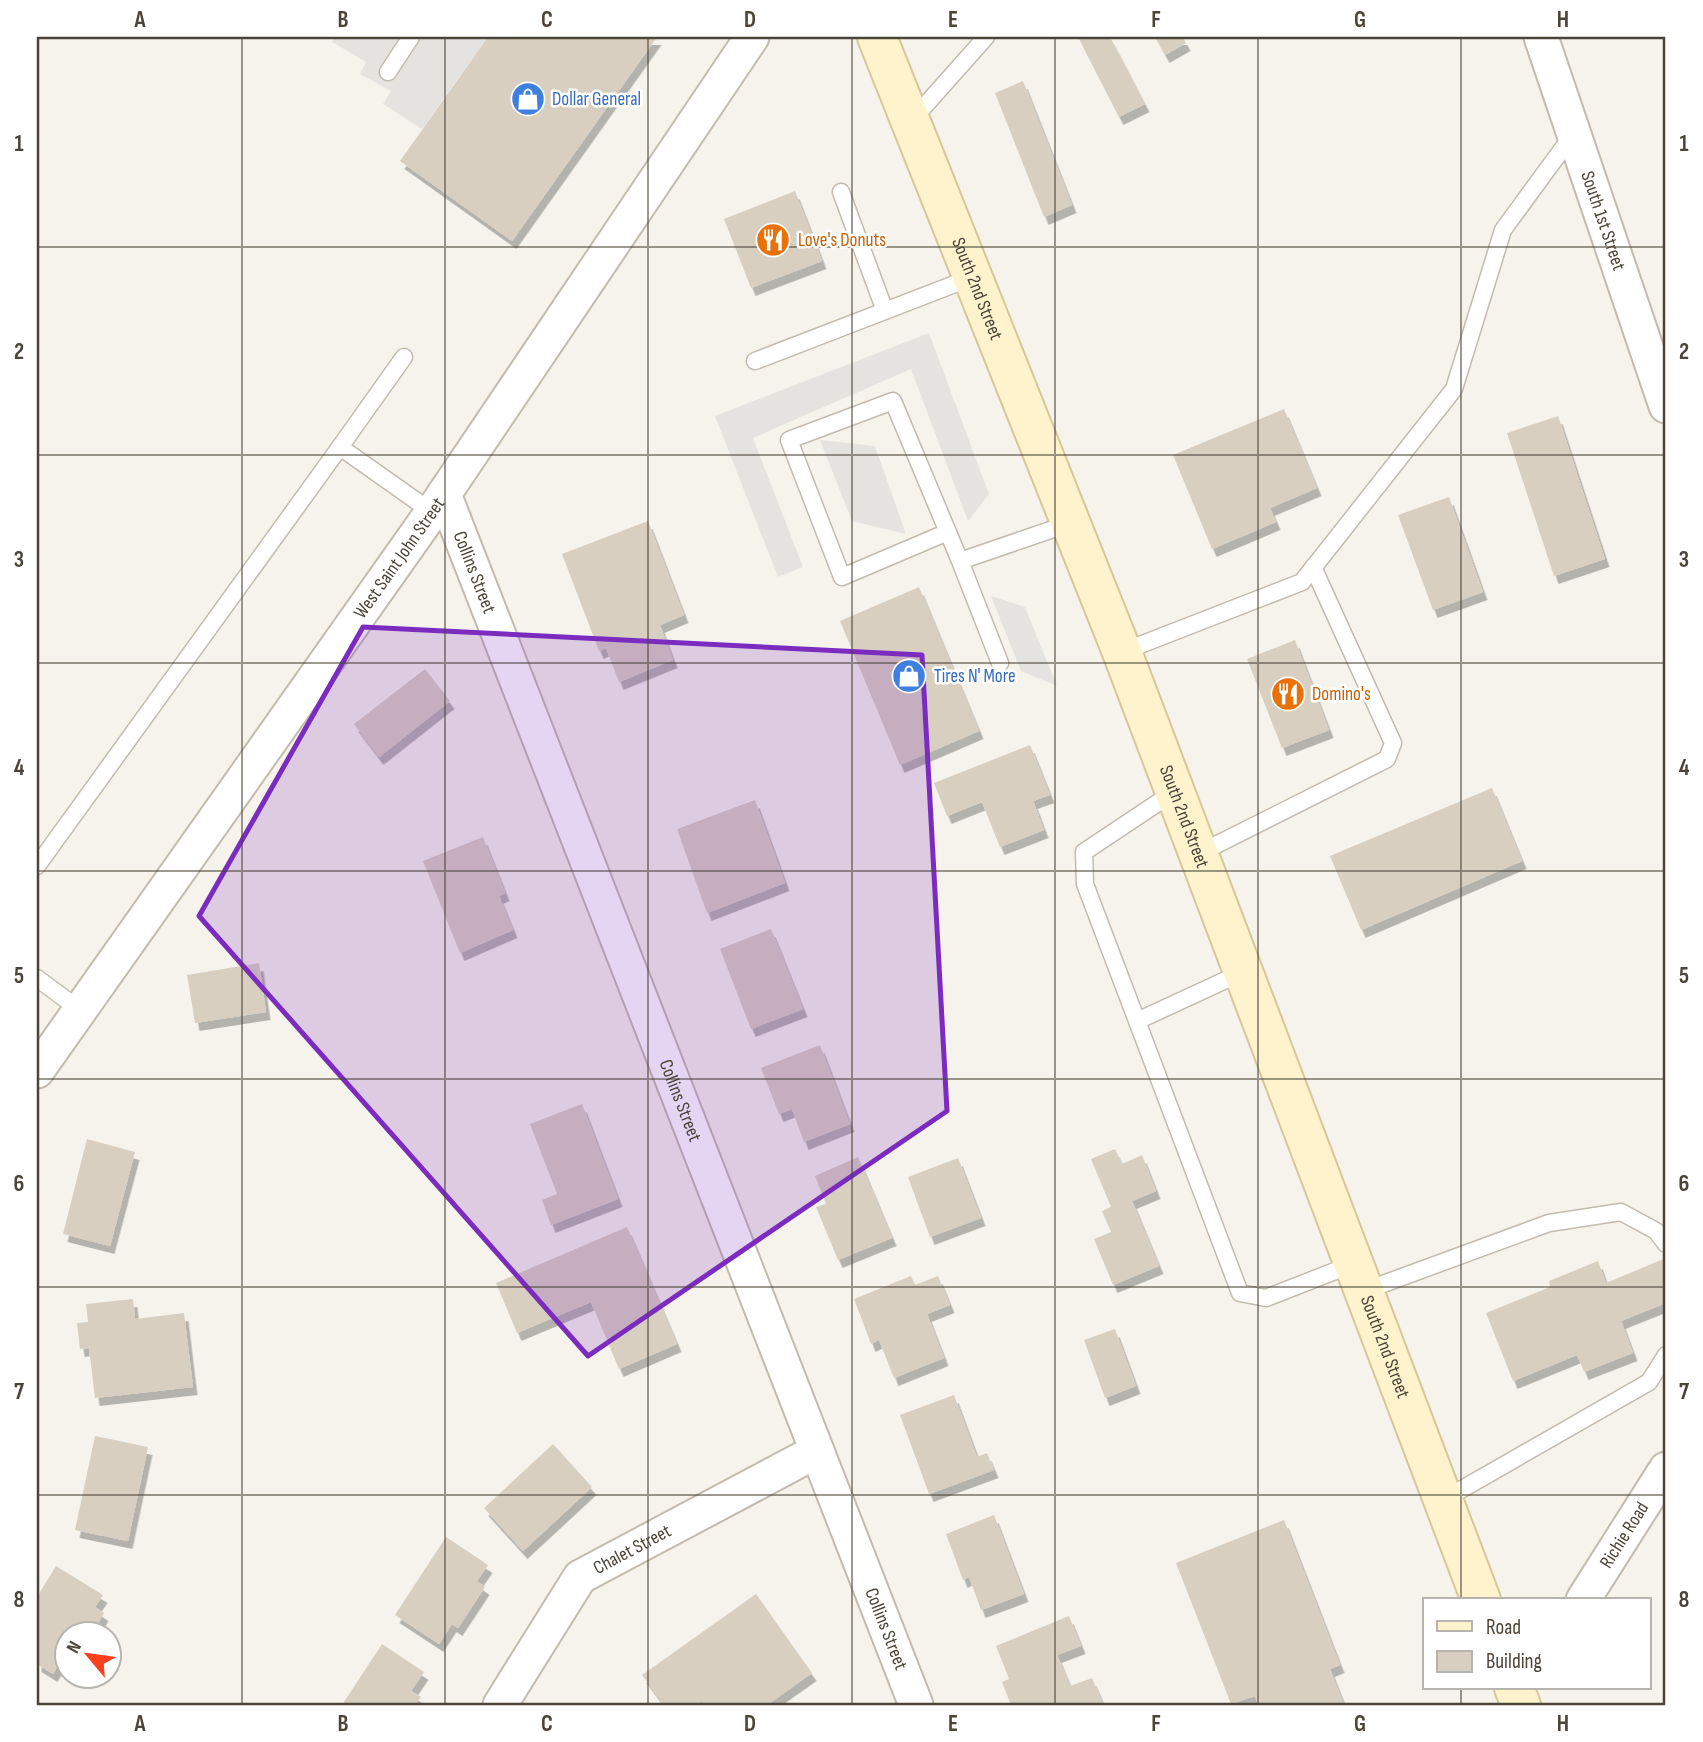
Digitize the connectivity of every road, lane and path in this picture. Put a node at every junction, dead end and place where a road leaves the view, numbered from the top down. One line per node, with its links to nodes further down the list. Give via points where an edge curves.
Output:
1 (411, 37): 6 (lane)
2 (752, 37): 16 (street, West Saint John Street)
3 (877, 37): 7 (main road, South 2nd Street)
4 (986, 37): 7 (lane)
5 (1541, 37): 8 (street, South 1st Street)
6 (388, 72)
7 (911, 121): 10 (main road, South 2nd Street)
8 (1574, 133): 14 (street, South 1st Street); 20 (lane, via 1503,230 1454,389)
9 (841, 192): 11 (lane)
10 (973, 277): 11 (lane); 17 (main road, South 2nd Street)
11 (885, 311): 13 (lane)
12 (404, 357): 15 (lane)
13 (755, 360)
14 (1666, 406)
15 (340, 447): 16 (lane); 25 (lane)
16 (438, 503): 28 (street, West Saint John Street); 34 (street, Collins Street)
17 (1071, 523): 19 (lane); 21 (main road, South 2nd Street)
18 (948, 532): 18 (lane, via 892,401 789,440 842,578); 19 (lane)
19 (960, 561): 22 (lane)
20 (1313, 568): 21 (lane, via 1302,582); 24 (lane, via 1393,743 1387,759)
21 (1122, 652): 23 (main road, South 2nd Street)
22 (1000, 663)
23 (1174, 792): 24 (main road, South 2nd Street); 29 (lane, via 1084,852 1085,884)
24 (1198, 854): 26 (main road, South 2nd Street)
25 (37, 866)
26 (1243, 972): 29 (lane); 32 (main road, South 2nd Street)
27 (37, 978): 28 (lane)
28 (80, 1010): 30 (street, West Saint John Street)
29 (1138, 1021): 32 (lane, via 1240,1293 1266,1298)
30 (37, 1071)
31 (1666, 1244): 32 (lane, via 1656,1231 1621,1212 1549,1223)
32 (1358, 1277): 36 (main road, South 2nd Street)
33 (1666, 1356): 36 (lane, via 1649,1382)
34 (817, 1451): 39 (street, Chalet Street, via 580,1577); 40 (street, Collins Street)
35 (1665, 1477): 38 (street, Richie Road)
36 (1443, 1500): 37 (main road, South 2nd Street)
37 (1480, 1598)
38 (1584, 1598)
39 (500, 1705)
40 (916, 1705)

